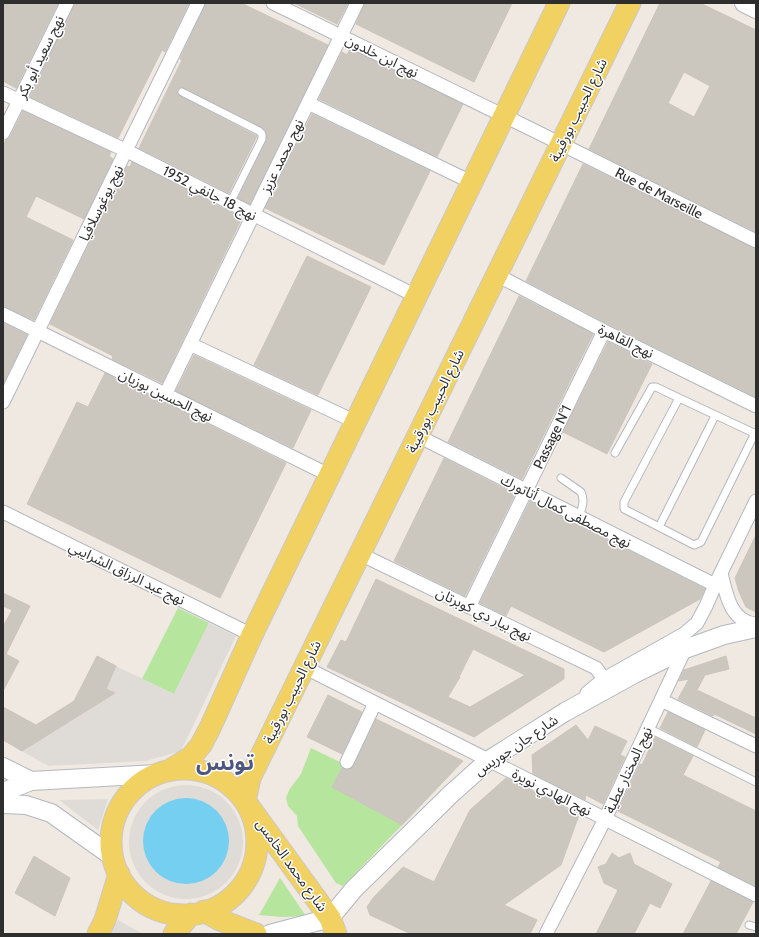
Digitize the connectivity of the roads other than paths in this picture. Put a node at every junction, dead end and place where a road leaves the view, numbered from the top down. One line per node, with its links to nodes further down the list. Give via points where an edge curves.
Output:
1 (67, 3): 12 (street, نهج سعيد أبو بكر)
2 (198, 3): 17 (street, نهج يوغوسلافيا)
3 (273, 3): 9 (street, نهج ابن خلدون)
4 (357, 3): 9 (street, نهج محمد عزيز)
5 (559, 3): 14 (main road)
6 (630, 3): 16 (main road, شارع الحبيب بورقيبة)
7 (744, 3): 8 (main road)
8 (756, 9)
9 (340, 36): 13 (street, نهج محمد عزيز); 14 (street, نهج ابن خلدون)
10 (182, 92): 19 (lane, via 262,134 262,139)
11 (3, 93): 12 (street, نهج 18 جانفي 1952)
12 (19, 100): 15 (street, نهج سعيد أبو بكر); 17 (street, نهج 18 جانفي 1952)
13 (308, 103): 18 (street); 20 (street, نهج محمد عزيز)
14 (497, 113): 16 (street, نهج ابن خلدون); 18 (main road)
15 (3, 133)
16 (561, 144): 21 (street, Rue de Marseille); 22 (main road, شارع الحبيب بورقيبة)
17 (127, 151): 19 (street, نهج 18 جانفي 1952); 26 (street, نهج يوغوسلافيا)
18 (471, 182): 23 (main road)
19 (230, 203): 20 (street, نهج 18 جانفي 1952)
20 (254, 215): 23 (street, نهج 18 جانفي 1952); 27 (street, نهج محمد عزيز)
21 (756, 241)
22 (497, 275): 25 (street, نهج القاهرة); 35 (main road, شارع الحبيب بورقيبة)
23 (416, 296): 33 (main road)
24 (3, 314): 26 (street, نهج الحسين بوزيان)
25 (604, 331): 31 (street, نهج القاهرة); 39 (street, Passage N°1)
26 (38, 332): 28 (street, نهج الحسين بوزيان); 30 (street, نهج يوغوسلافيا)
27 (190, 344): 28 (street, نهج محمد عزيز); 33 (street)
28 (165, 395): 37 (street, نهج الحسين بوزيان)
29 (679, 398): 32 (lane); 36 (lane, via 656,387 652,388); 43 (lane, via 624,502 624,509)
30 (3, 402)
31 (756, 406)
32 (715, 416): 34 (lane); 43 (lane)
33 (356, 422): 37 (main road)
34 (755, 433): 43 (lane, via 701,542 694,544)
35 (418, 436): 39 (street, نهج مصطفى كمال أتاتورك); 44 (main road, شارع الحبيب بورقيبة)
36 (615, 453)
37 (329, 475): 50 (main road)
38 (561, 478): 42 (lane, via 581,492 584,502)
39 (526, 490): 42 (street, نهج مصطفى كمال أتاتورك); 47 (street, Passage N°1)
40 (756, 501): 45 (street)
41 (3, 512): 50 (street, نهج عبد الرزاق الشرايبي)
42 (579, 517): 46 (street, نهج مصطفى كمال أتاتورك)
43 (659, 527)
44 (360, 554): 47 (street, نهج بيار دي كوبرتان); 52 (main road, شارع الحبيب بورقيبة)
45 (721, 573): 46 (street); 48 (street, via 732,610 739,618)
46 (715, 585): 53 (street, via 696,623 684,634)
47 (469, 607): 53 (street, نهج بيار دي كوبرتان, via 596,668)
48 (756, 624)
49 (756, 628): 51 (main road, شارع جان جوريس, via 724,635)
50 (252, 635): 62 (main road, via 201,746 191,757)
51 (686, 649): 54 (street, نهج المختار عطية); 56 (main road, شارع جان جوريس)
52 (304, 667): 55 (street, نهج الهادي نويرة); 66 (main road, شارع الحبيب بورقيبة, via 250,778)
53 (604, 679): 56 (street)
54 (661, 700): 57 (street, نهج المختار عطية); 58 (street)
55 (375, 703): 59 (street, نهج الهادي نويرة); 60 (street)
56 (565, 712): 59 (main road, شارع جان جوريس)
57 (648, 728): 64 (lane); 68 (street, نهج المختار عطية)
58 (756, 746)
59 (489, 760): 68 (street, نهج الهادي نويرة); 72 (main road, شارع جان جوريس, via 364,879)
60 (347, 762)
61 (3, 767): 63 (main road)
62 (164, 772): 63 (main road); 66 (main road, via 179,769 206,772 220,778); 69 (main road, via 144,781 133,790 117,814 111,842)
63 (31, 781): 65 (main road)
64 (756, 782)
65 (3, 792)
66 (245, 801): 71 (main road, via 253,820 257,840 252,866 238,890 223,903); 72 (main road, شارع محمد الخامس)
67 (3, 804): 69 (main road, via 26,805 51,813)
68 (604, 819): 70 (street, نهج الهادي نويرة); 77 (street, نهج المختار عطية)
69 (116, 865): 71 (main road, via 126,886 149,905 177,914); 74 (main road, via 105,920)
70 (756, 895)
71 (198, 913): 73 (main road); 75 (main road)
72 (337, 929): 76 (main road)
73 (250, 933)
74 (98, 934)
75 (174, 934)
76 (270, 934)
77 (546, 934)

